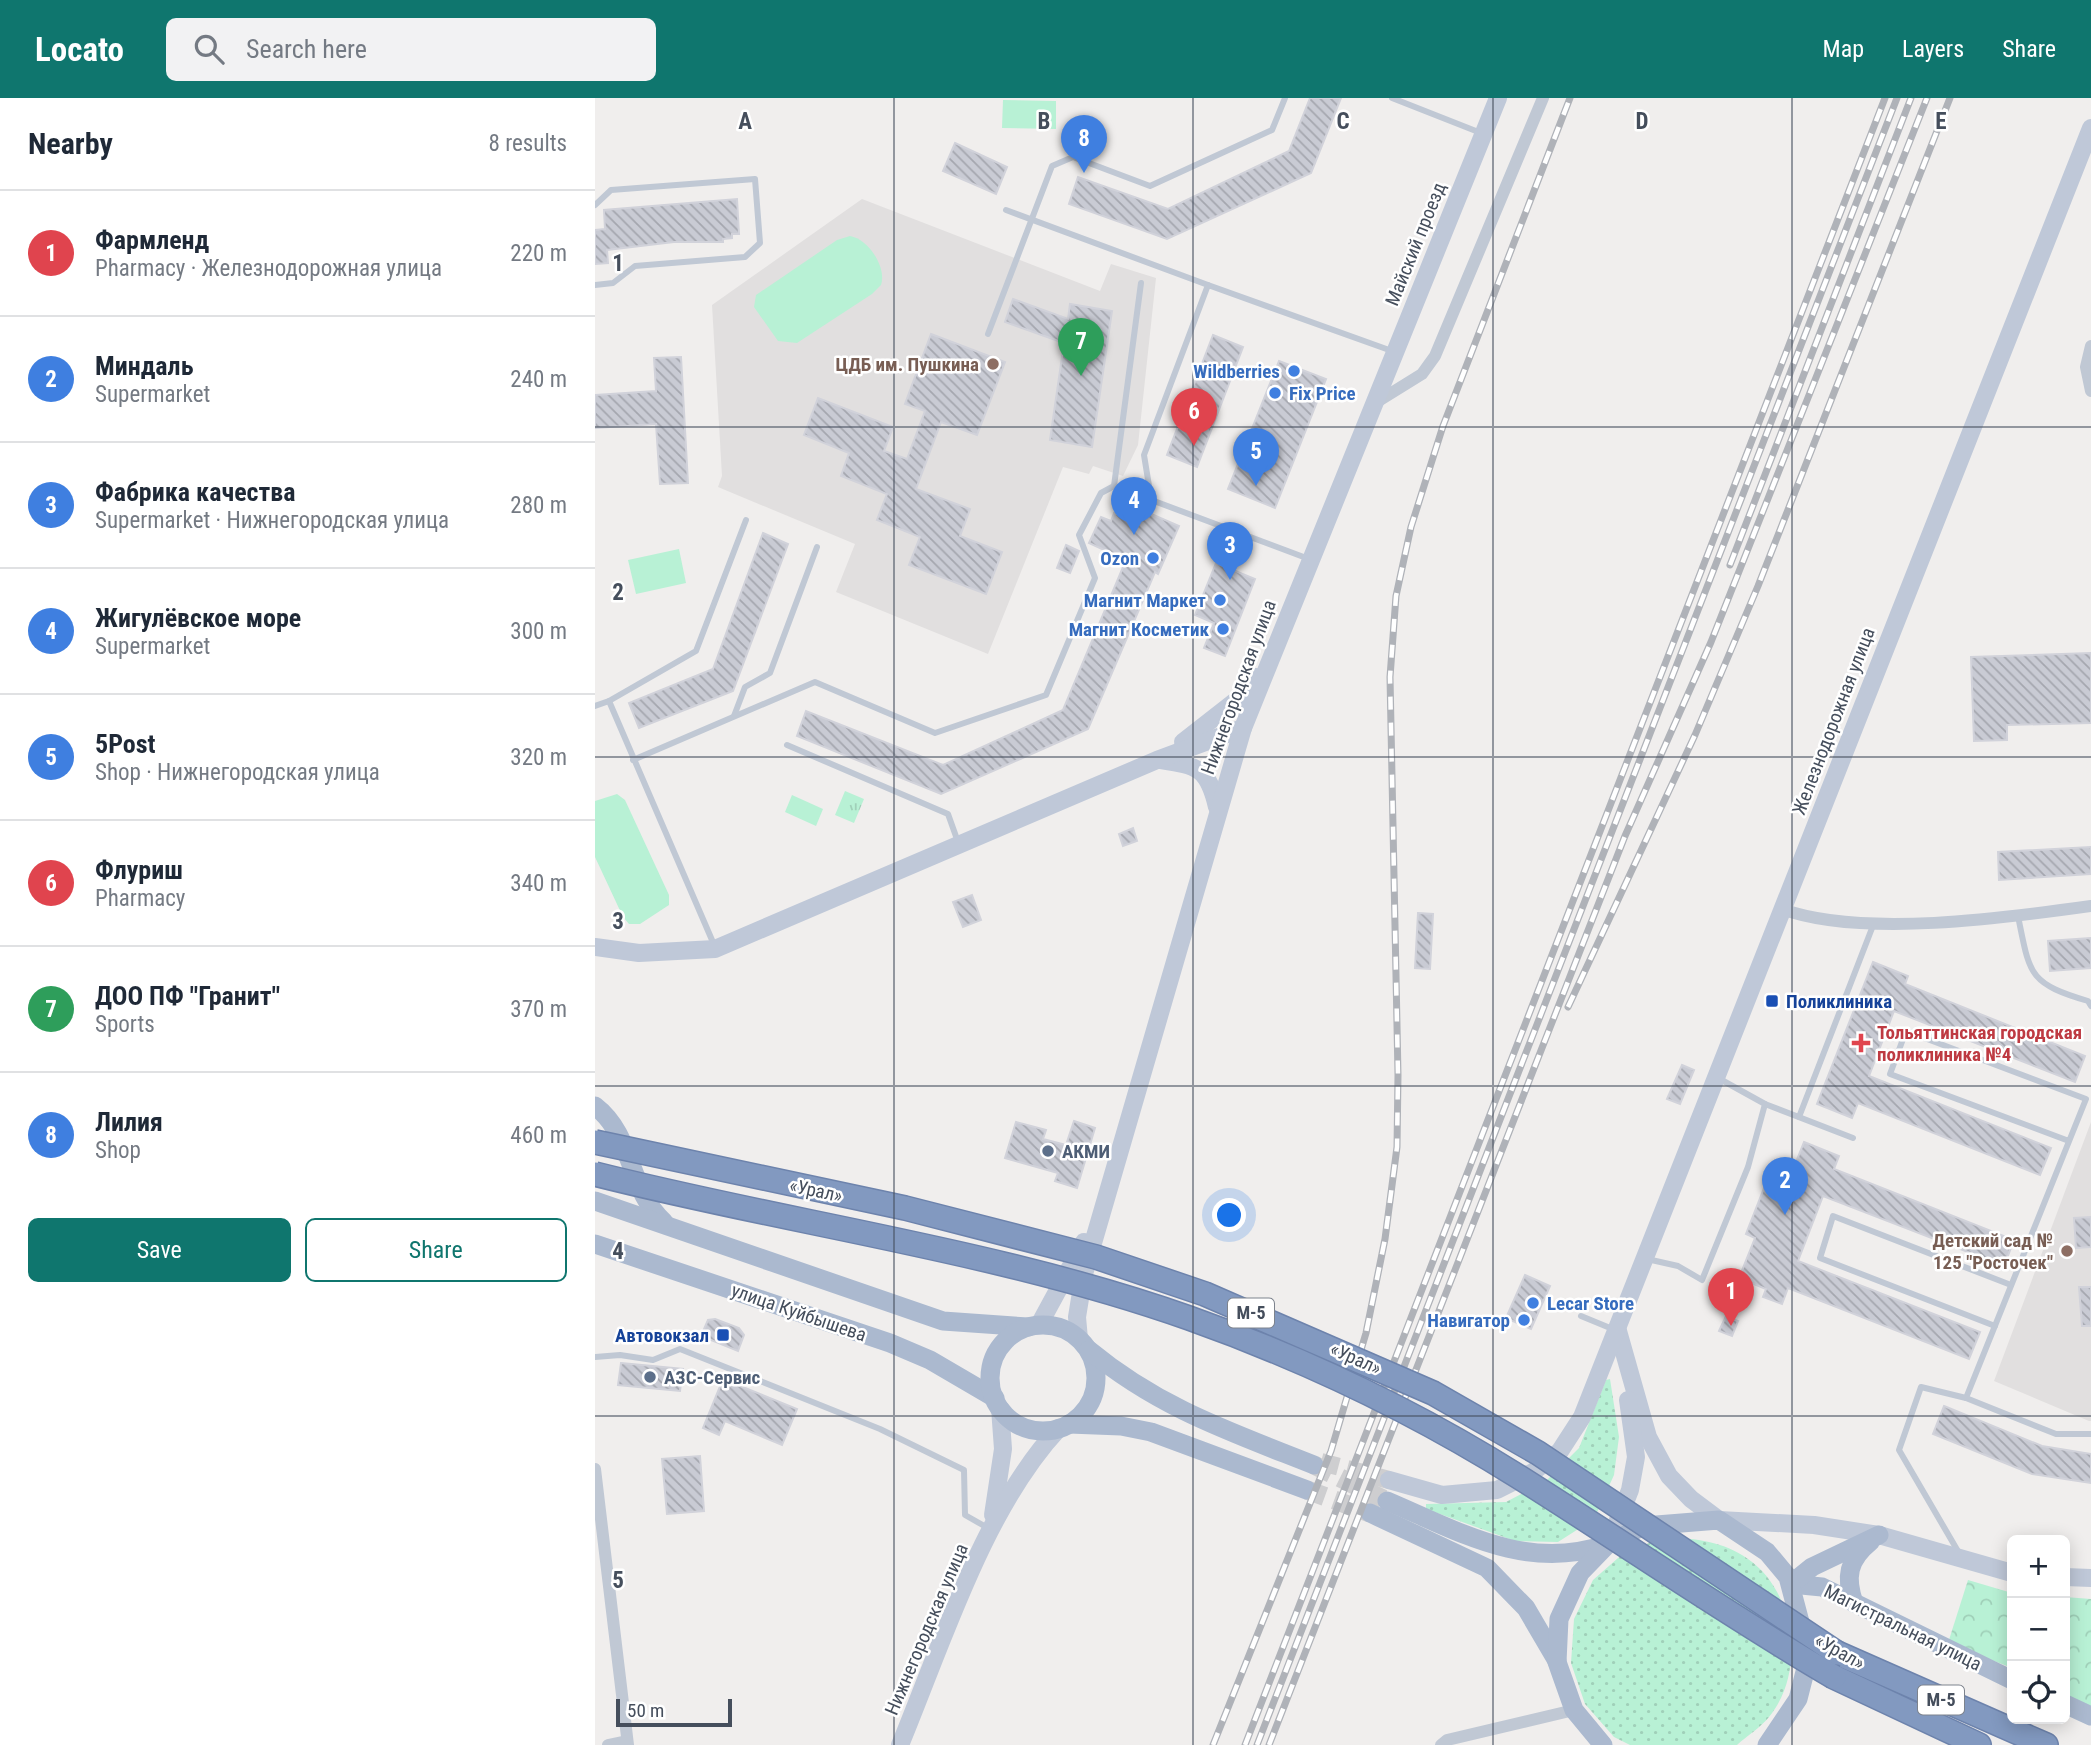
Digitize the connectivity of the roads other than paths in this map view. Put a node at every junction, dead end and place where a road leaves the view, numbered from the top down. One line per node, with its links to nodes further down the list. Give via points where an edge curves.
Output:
1 (1285, 98): 9 (lane, via 1272,130 1150,186 1073,157 1052,166)
2 (1392, 98): 6 (lane)
3 (1497, 98): 6 (main road, Майский проезд)
4 (1543, 98): 17 (street, via 1434,356 1422,374)
5 (2091, 128): 34 (main road, Железнодорожная улица)
6 (1483, 134): 15 (main road, Майский проезд)
7 (595, 205): 11 (lane, via 611,190 755,179 760,243 745,257 635,266 613,283)
8 (1006, 210): 9 (lane)
9 (1032, 219): 12 (lane); 13 (lane)
10 (1141, 283): 18 (lane)
11 (595, 285)
12 (1208, 285): 15 (lane); 19 (lane, via 1144,455)
13 (988, 334)
14 (2091, 346): 16 (street, via 2085,367)
15 (1394, 352): 17 (main road, Майский проезд)
16 (2091, 391)
17 (1372, 405): 22 (main road, Нижнегородская улица)
18 (1114, 486): 19 (lane); 26 (lane, via 1101,493 1079,535 1095,578 1046,695 935,733 815,682)
19 (1151, 498): 22 (lane)
20 (746, 520): 24 (lane, via 696,651)
21 (817, 547): 26 (lane, via 769,673 745,687)
22 (1309, 559): 23 (main road, Нижнегородская улица)
23 (1267, 664): 27 (main road, Нижнегородская улица); 30 (main road, via 1238,699)
24 (609, 701): 25 (lane); 29 (lane)
25 (595, 706)
26 (734, 716): 29 (lane)
27 (1243, 728): 30 (main road); 31 (main road, Нижнегородская улица)
28 (787, 745): 32 (lane, via 948,814)
29 (633, 760): 38 (lane)
30 (1157, 760): 31 (main road, via 1195,766 1212,783); 32 (main road)
31 (1217, 807): 50 (main road, Нижнегородская улица)
32 (960, 845): 38 (main road)
33 (2091, 906): 35 (street)
34 (1781, 909): 36 (street, via 1806,918); 40 (main road, Железнодорожная улица)
35 (2018, 916): 36 (street); 39 (lane, via 2033,974 2045,986)
36 (1874, 923): 45 (lane)
37 (595, 947): 38 (main road, via 639,953)
38 (716, 949)
39 (2090, 1002)
40 (1716, 1076): 43 (lane); 54 (main road, Железнодорожная улица)
41 (2091, 1092): 42 (lane)
42 (2086, 1098): 47 (lane); 47 (lane, via 1906,1031 1891,1074)
43 (1765, 1104): 45 (lane); 54 (lane, via 1748,1167 1702,1280 1678,1266)
44 (595, 1106): 52 (main road, улица Куйбышева, via 620,1134 642,1195)
45 (1799, 1117): 46 (lane)
46 (1853, 1138)
47 (2069, 1141): 55 (lane)
48 (595, 1142): 95 (highway, «Урал» / М-5, bridge, via 905,1208 1097,1258 1293,1330 1433,1393 1538,1453 1837,1653)
49 (595, 1174): 94 (highway, «Урал» / М-5, bridge, via 1031,1270 1189,1318 1314,1369 1518,1476 1737,1620 1834,1677)
50 (1106, 1199): 57 (main road, via 1065,1281); 60 (main road, Нижнегородская улица, via 1077,1317)
51 (595, 1201): 52 (main road, улица Куйбышева)
52 (667, 1225): 57 (main road, улица Куйбышева, via 943,1321)
53 (595, 1244): 63 (main road, улица Куйбышева, via 890,1343 942,1366)
54 (1645, 1258): 59 (main road, Железнодорожная улица)
55 (2011, 1285): 58 (lane); 58 (lane, via 1833,1216 1820,1258)
56 (1581, 1316): 59 (lane)
57 (1033, 1326): 60 (main road, via 1061,1328); 63 (main road, via 1009,1338 996,1356 991,1377)
58 (1995, 1326): 62 (lane)
59 (1618, 1331): 68 (main road, Железнодорожная улица, via 1582,1417 1560,1451 1533,1472 1497,1490 1442,1495); 72 (main road, via 1648,1437 1669,1476); 75 (main road, via 1636,1457 1630,1490)
60 (1083, 1343): 64 (main road, via 1095,1367 1095,1390 1086,1409); 66 (main road, via 1154,1398)
61 (595, 1357): 73 (lane, via 653,1360 680,1349 880,1429 964,1471 965,1515)
62 (1966, 1398): 65 (lane, via 2056,1434); 76 (lane, via 1921,1387 1899,1450)
63 (998, 1403): 64 (main road, via 1026,1428); 73 (main road, Нижнегородская улица, via 1001,1472)
64 (1064, 1426): 69 (main road, via 1121,1426 1151,1432); 73 (main road, Нижнегородская улица, via 1035,1453)
65 (2091, 1434)
66 (1317, 1463)
67 (595, 1469): 88 (street)
68 (1389, 1480)
69 (1307, 1490)
70 (1387, 1501): 75 (main road, via 1511,1550 1538,1555 1580,1553)
71 (1370, 1513): 82 (main road, via 1487,1568 1526,1608)
72 (1719, 1520): 74 (main road, via 1814,1525); 75 (main road, via 1644,1526); 80 (main road, via 1767,1552)
73 (990, 1529): 90 (main road, Нижнегородская улица)
74 (1879, 1535): 76 (main road); 80 (main road, via 1812,1567); 81 (main road, via 1850,1564 1847,1583)
75 (1609, 1543): 82 (main road, via 1580,1573 1559,1619)
76 (1962, 1558): 77 (main road)
77 (2007, 1572)
78 (2070, 1577): 79 (main road)
79 (2091, 1578)
80 (1791, 1584): 81 (main road, Магистральная улица, via 1822,1587); 93 (main road, via 1809,1656 1798,1699)
81 (1854, 1603): 83 (main road, Магистральная улица)
82 (1557, 1662): 85 (main road)
83 (2007, 1678)
84 (2070, 1706): 86 (main road)
85 (1574, 1710): 87 (street); 92 (main road)
86 (2091, 1716)
87 (1471, 1740): 91 (street, via 1447,1740)
88 (627, 1743): 89 (street)
89 (608, 1745)
90 (900, 1745)
91 (1441, 1745)
92 (1604, 1745)
93 (1767, 1745)
94 (1979, 1745)
95 (2046, 1745)

